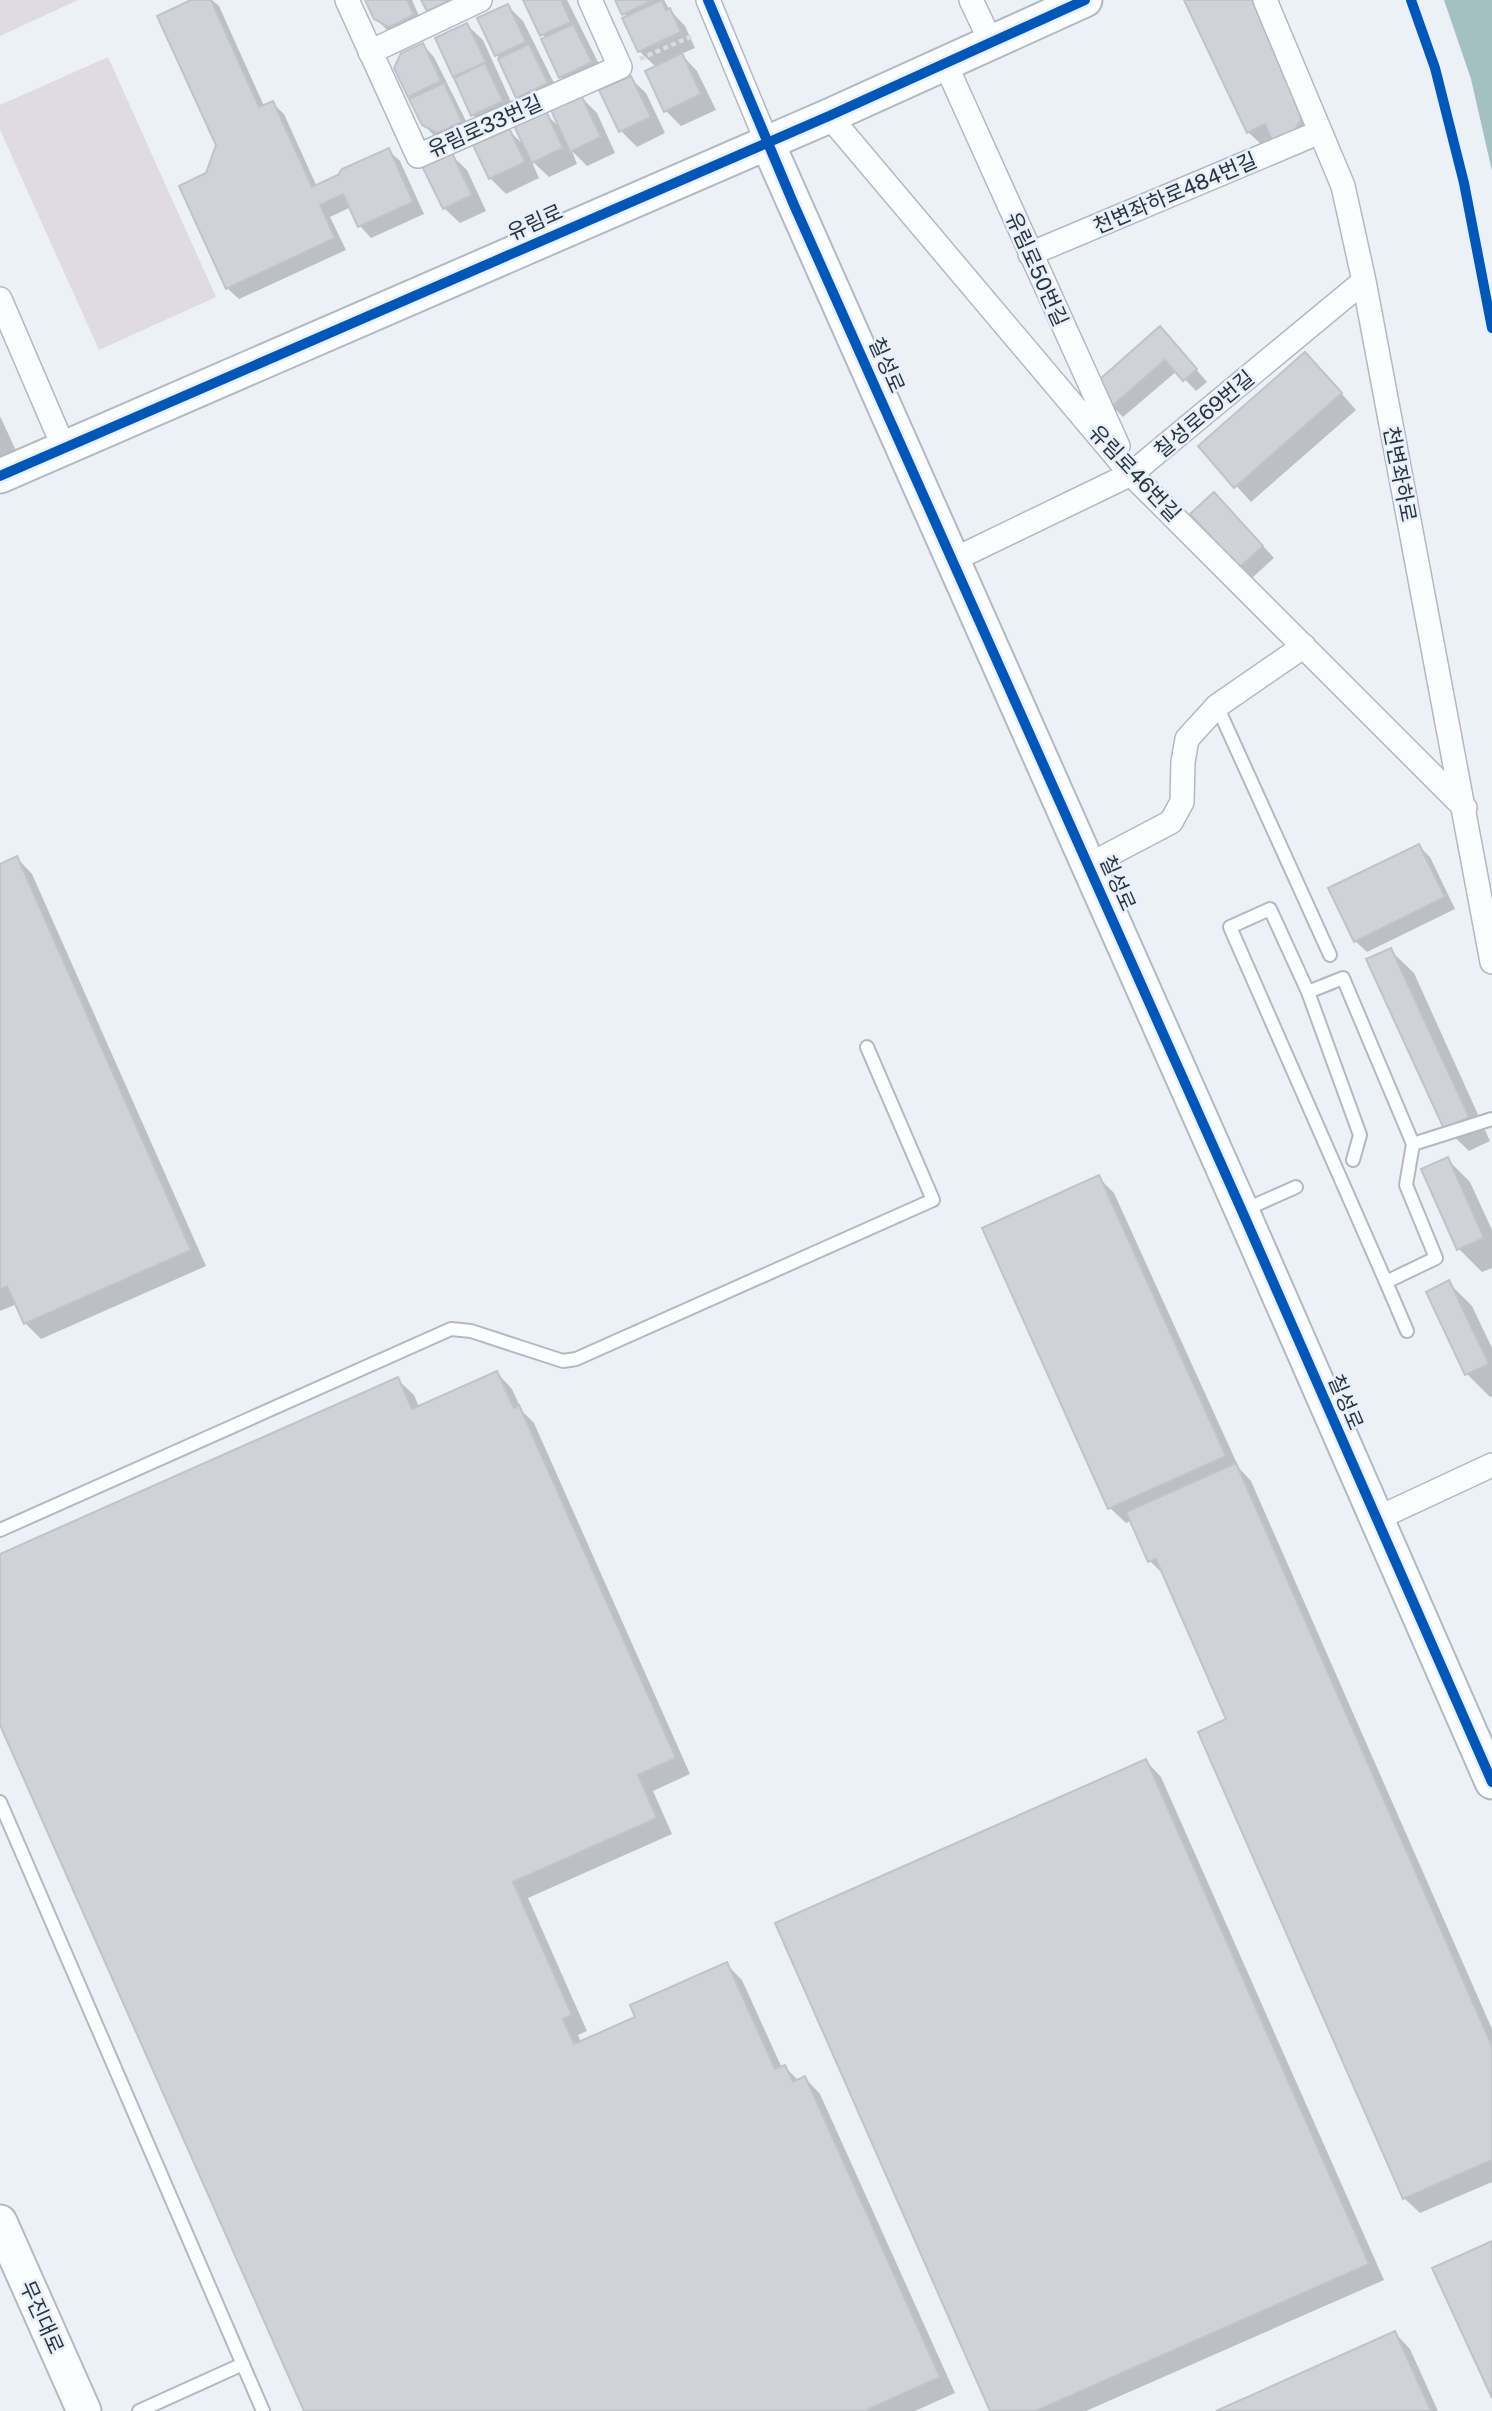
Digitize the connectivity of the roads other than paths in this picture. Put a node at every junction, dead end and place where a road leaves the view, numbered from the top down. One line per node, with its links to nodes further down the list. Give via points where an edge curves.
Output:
1 (347, 0): 9 (street, 유림로33번길)
2 (480, 0): 9 (street)
3 (590, 0): 9 (street, 유림로33번길, via 620,67 418,156)
4 (708, 0): 13 (street, 칠성로)
5 (971, 0): 8 (street)
6 (1085, 0): 8 (street, 유림로)
7 (1265, 0): 12 (street, 천변좌하로)
8 (991, 42): 10 (street, 유림로)
9 (370, 51)
10 (945, 63): 11 (street, 유림로); 14 (street, 유림로50번길)
11 (829, 116): 13 (street, 유림로); 18 (street, 유림로46번길)
12 (1320, 132): 14 (street, 천변좌하로484번길); 15 (street, 천변좌하로, via 1343,186)
13 (767, 142): 17 (street, 유림로); 20 (street, 칠성로)
14 (1030, 254): 18 (street, 유림로50번길)
15 (1364, 281): 18 (street, 칠성로69번길); 23 (street, 천변좌하로)
16 (0, 299): 17 (street)
17 (64, 448): 19 (street, 유림로)
18 (1131, 474): 20 (street, 칠성로69번길); 21 (street, 유림로46번길)
19 (0, 476)
20 (953, 560): 24 (street, 칠성로)
21 (1304, 646): 22 (street); 23 (street, 유림로46번길)
22 (1217, 706): 24 (street, via 1187,739 1182,802 1171,822); 25 (lane)
23 (1465, 808): 26 (street, 천변좌하로)
24 (1089, 865): 33 (street, 칠성로)
25 (1330, 955)
26 (1492, 962)
27 (1308, 992): 30 (lane, via 1343,978); 31 (lane, via 1360,1135); 34 (lane, via 1270,909 1230,927)
28 (867, 1047): 38 (lane, via 933,1200 576,1359 563,1361 471,1331 451,1329)
29 (1492, 1119): 30 (lane)
30 (1413, 1144): 34 (lane, via 1406,1185 1436,1258)
31 (1353, 1160)
32 (1296, 1187): 33 (lane)
33 (1242, 1211): 37 (street, 칠성로)
34 (1386, 1282): 35 (lane)
35 (1407, 1331)
36 (1492, 1465): 37 (street)
37 (1376, 1519): 39 (street, 칠성로)
38 (0, 1530)
39 (1492, 1782)
40 (0, 1802): 42 (lane)
41 (0, 2222): 43 (street, 무진대로)
42 (243, 2364): 44 (lane); 45 (lane)
43 (84, 2411)
44 (139, 2411)
45 (263, 2411)

